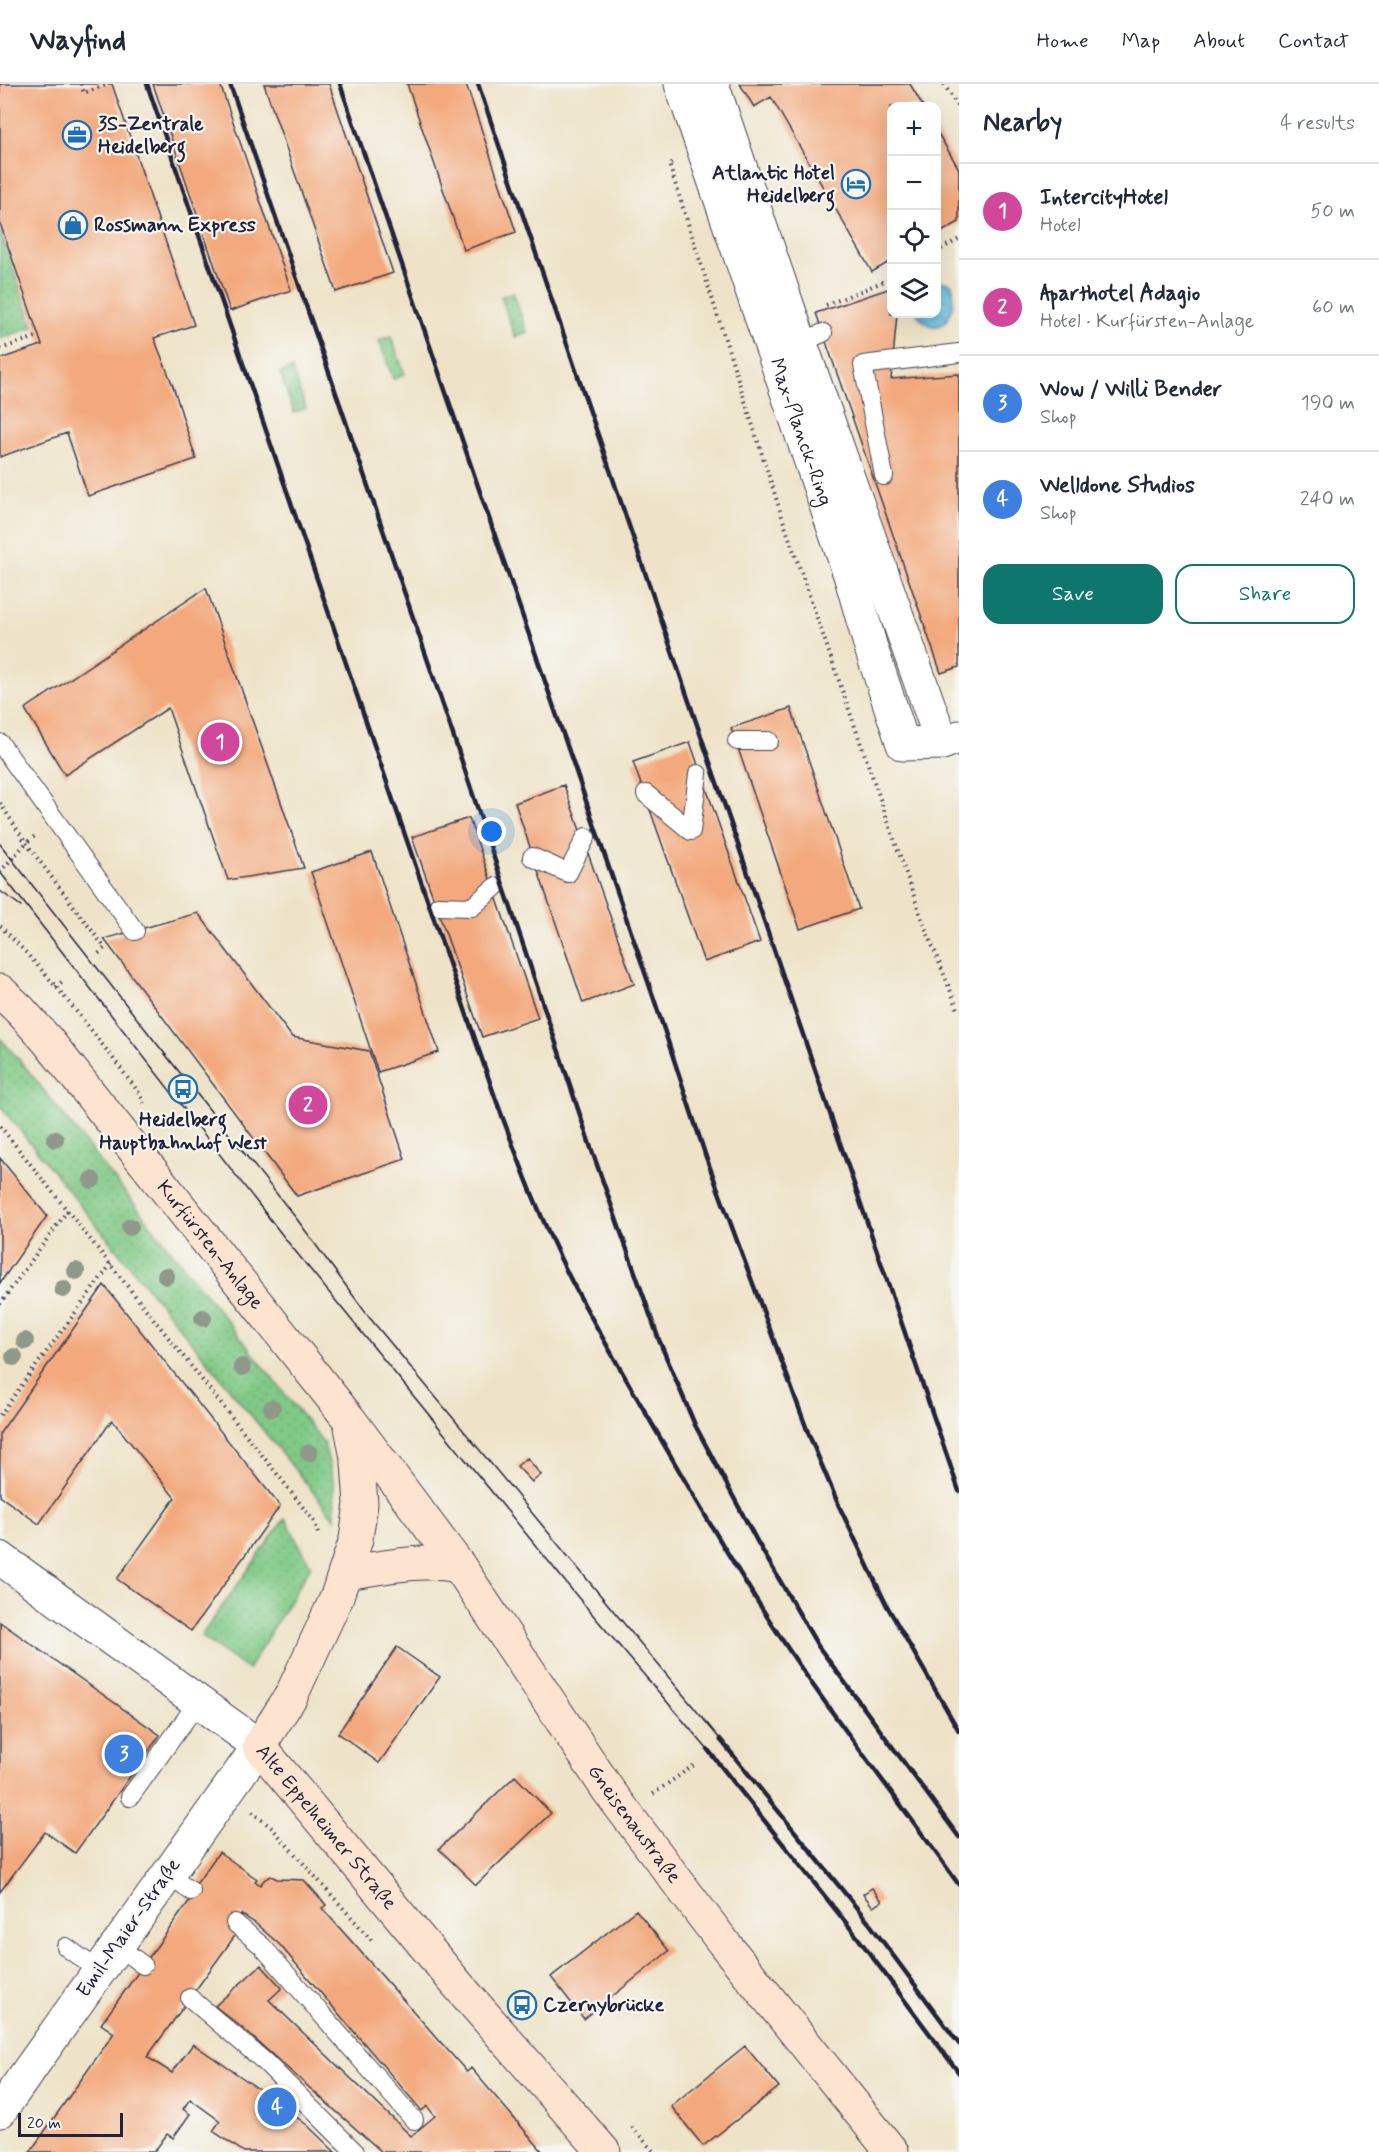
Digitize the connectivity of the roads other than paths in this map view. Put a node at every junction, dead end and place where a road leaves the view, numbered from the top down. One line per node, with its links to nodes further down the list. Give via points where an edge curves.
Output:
1 (681, 84): 3 (street, Max-Planck-Ring)
2 (712, 84): 3 (street, Max-Planck-Ring)
3 (719, 148): 7 (street, Max-Planck-Ring, via 812,338); 7 (street, Max-Planck-Ring, via 903,744)
4 (959, 352): 5 (lane, via 863,365)
5 (884, 476)
6 (0, 734): 10 (lane)
7 (951, 740)
8 (737, 741): 9 (lane)
9 (769, 741)
10 (0, 743): 17 (lane)
11 (698, 774): 12 (lane, via 691,831)
12 (646, 794)
13 (586, 837): 14 (lane, via 568,873)
14 (532, 857)
15 (495, 887): 16 (lane, via 472,907)
16 (438, 906)
17 (135, 931)
18 (0, 991): 19 (main road, Kurfürsten-Anlage, via 47,1040)
19 (349, 1419): 20 (main road, Kurfürsten-Anlage); 24 (main road, Kurfürsten-Anlage, via 361,1504 356,1539)
20 (397, 1484): 22 (main road, Gneisenaustraße); 23 (main road, Kurfürsten-Anlage)
21 (0, 1558): 25 (street, Alte Eppelheimer Straße)
22 (459, 1566): 23 (main road, via 414,1563); 37 (main road, Gneisenaustraße, via 609,1790 723,1942)
23 (353, 1572): 24 (main road, Kurfürsten-Anlage)
24 (336, 1599): 26 (main road, Kurfürsten-Anlage, via 291,1696)
25 (198, 1702): 26 (street, Alte Eppelheimer Straße); 27 (lane)
26 (259, 1746): 30 (street, Emil-Maier-Straße, via 179,1883); 36 (main road, Alte Eppelheimer Straße, via 456,1983)
27 (130, 1797)
28 (235, 1923): 34 (lane, via 262,1946)
29 (66, 1947): 30 (lane)
30 (108, 1958): 31 (lane); 33 (street, Emil-Maier-Straße)
31 (143, 1965)
32 (190, 1998): 35 (lane, via 265,2062)
33 (0, 2111)
34 (414, 2120)
35 (355, 2152)
36 (604, 2152)
37 (892, 2152)

